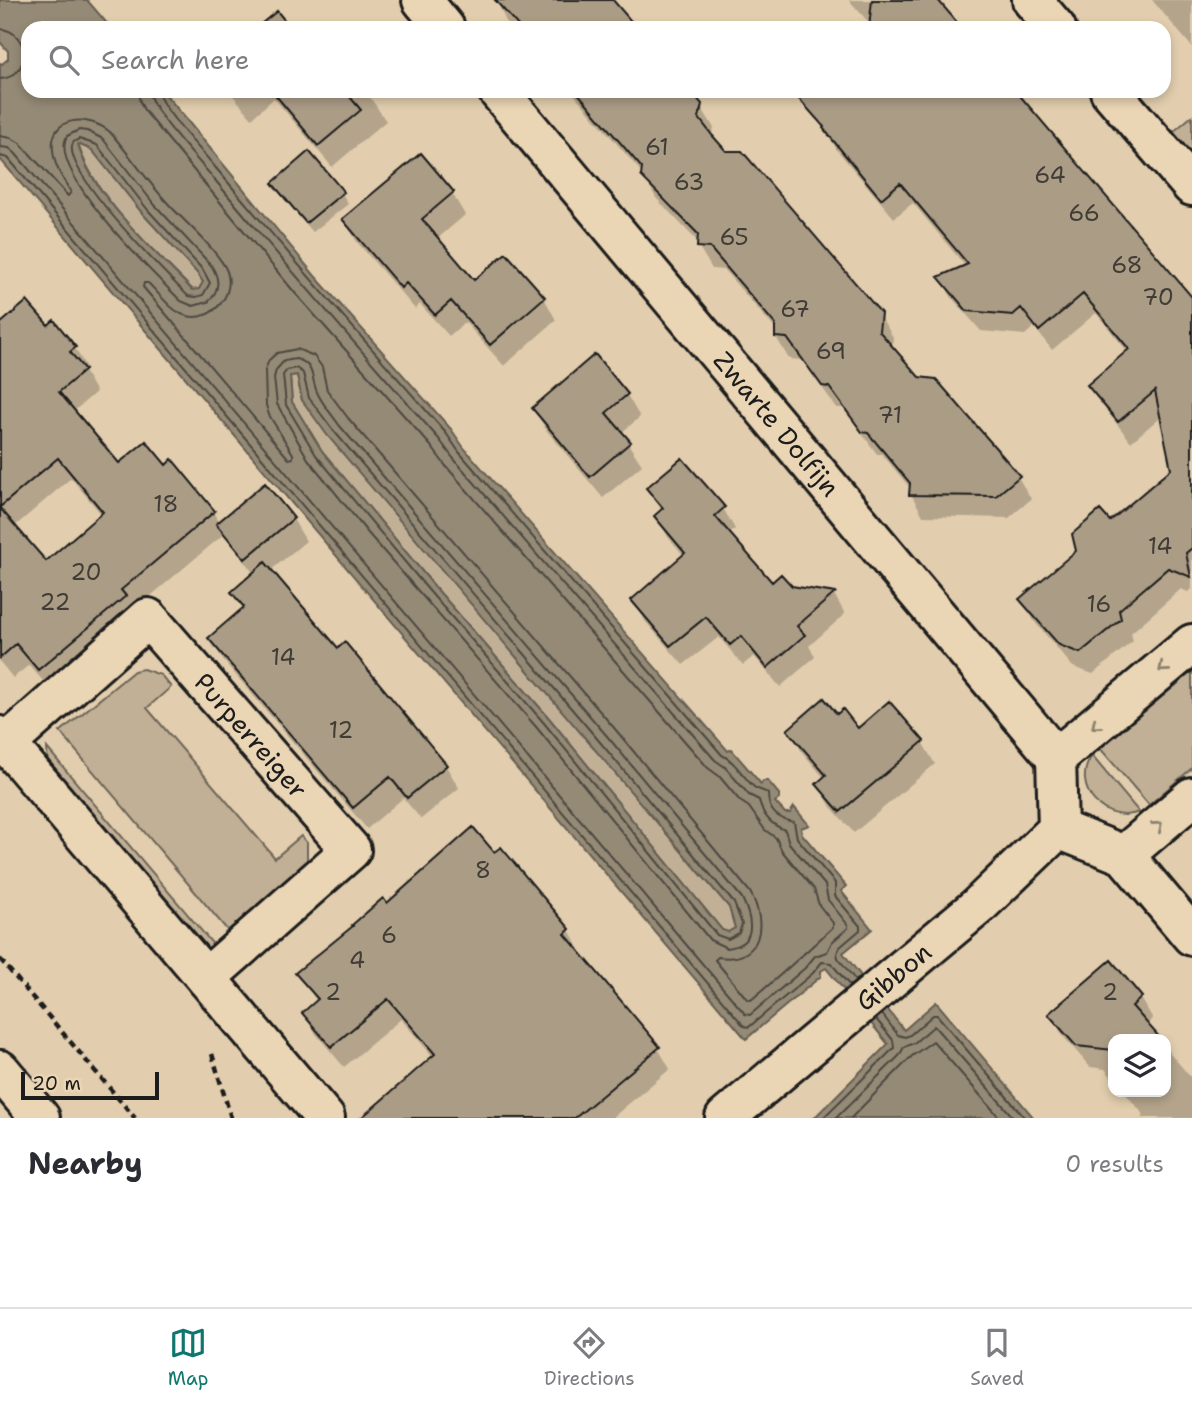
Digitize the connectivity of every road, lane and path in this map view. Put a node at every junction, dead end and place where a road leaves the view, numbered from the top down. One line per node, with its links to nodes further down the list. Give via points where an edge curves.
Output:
1 (422, 0): 3 (street)
2 (1032, 0): 4 (street)
3 (439, 21)
4 (1050, 21)
5 (504, 98): 10 (street, Zwarte Dolfijn)
6 (1116, 98): 7 (street)
7 (1192, 186)
8 (1192, 644): 10 (street, one-way to 10)
9 (3, 740): 16 (street, Purperreiger); 16 (street, Purperreiger, via 148,618 351,850)
10 (1056, 758): 12 (street)
11 (1192, 797): 13 (street, one-way to 11)
12 (1058, 829): 13 (street); 21 (street, Gibbon, via 978,906)
13 (1124, 855): 14 (street)
14 (1192, 936)
15 (0, 959): 19 (path)
16 (206, 978): 20 (street, Purperreiger)
17 (0, 1070): 18 (street)
18 (40, 1118)
19 (135, 1118)
20 (325, 1118)
21 (725, 1118)

